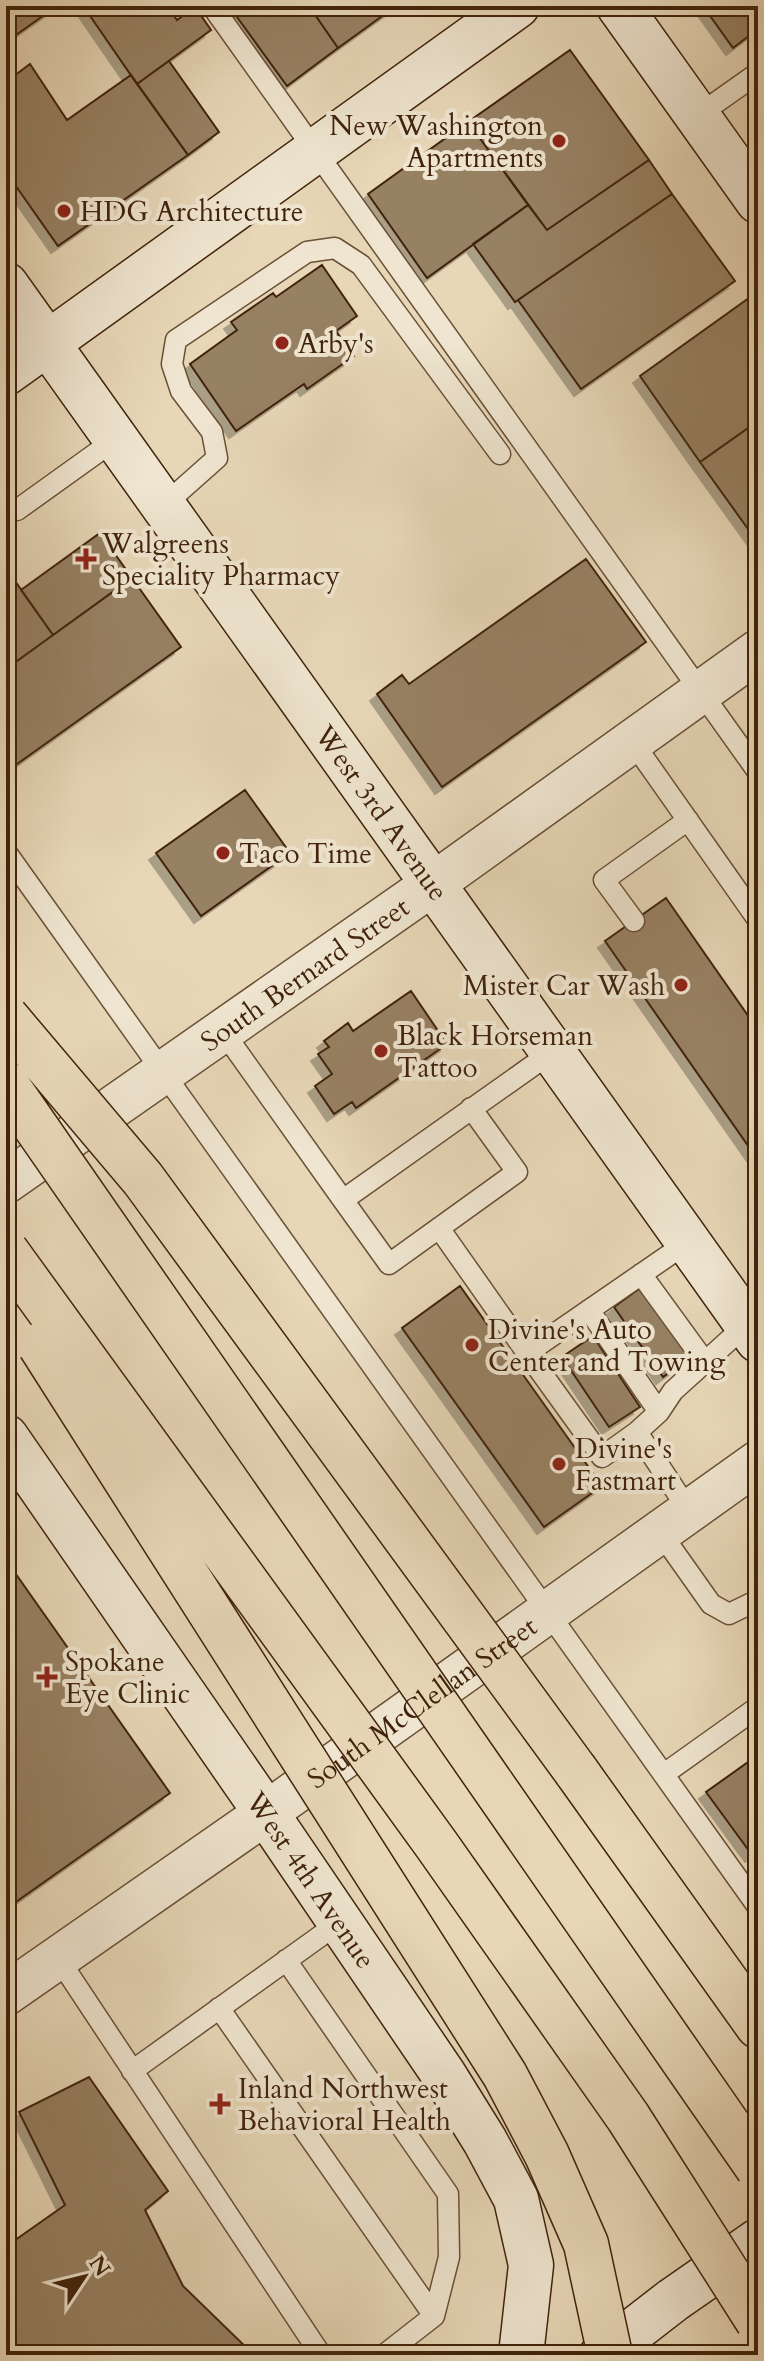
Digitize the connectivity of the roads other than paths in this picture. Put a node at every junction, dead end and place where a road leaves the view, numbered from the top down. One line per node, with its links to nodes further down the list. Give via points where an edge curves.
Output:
1 (212, 6): 6 (lane)
2 (517, 6): 6 (main road)
3 (619, 6): 5 (main road)
4 (758, 73): 5 (lane)
5 (697, 116): 7 (main road)
6 (315, 151): 9 (main road); 16 (lane)
7 (758, 201)
8 (6, 285): 9 (main road, West 3rd Avenue)
9 (47, 344): 10 (main road); 11 (main road, West 3rd Avenue)
10 (6, 373)
11 (116, 439): 13 (main road, West 3rd Avenue); 14 (lane, via 17,510)
12 (500, 454): 13 (lane, via 361,265 335,248 307,252 176,340 172,364 181,391 212,432 217,458)
13 (163, 506): 21 (main road, West 3rd Avenue)
14 (6, 509)
15 (758, 651): 16 (street, South Bernard Street)
16 (701, 691): 17 (street, South Bernard Street); 18 (lane)
17 (632, 741): 19 (lane); 21 (street, South Bernard Street)
18 (758, 772)
19 (688, 820): 22 (lane); 23 (lane, via 604,880)
20 (6, 852): 27 (lane)
21 (433, 884): 25 (street, South Bernard Street); 26 (main road, West 3rd Avenue)
22 (758, 920)
23 (634, 921)
24 (6, 1017): 57 (highway, bridge, via 143,1179)
25 (222, 1030): 27 (street, South Bernard Street); 31 (lane)
26 (552, 1052): 29 (lane); 33 (main road, West 3rd Avenue)
27 (164, 1072): 30 (street, South Bernard Street); 47 (lane)
28 (6, 1084): 59 (highway, bridge)
29 (471, 1108): 31 (lane); 32 (lane, via 517,1172)
30 (6, 1182)
31 (343, 1200): 32 (lane, via 389,1264)
32 (439, 1228): 39 (lane)
33 (688, 1242): 35 (lane); 38 (main road, West 3rd Avenue)
34 (6, 1251): 63 (highway, bridge, via 446,1857 628,2117)
35 (641, 1274): 37 (lane); 40 (lane)
36 (6, 1293): 68 (highway, bridge, via 505,2075 586,2244)
37 (589, 1310): 39 (lane); 41 (lane)
38 (752, 1332): 40 (lane)
39 (527, 1353): 42 (lane, via 602,1457)
40 (705, 1362): 41 (lane)
41 (659, 1412): 42 (lane)
42 (637, 1432): 45 (lane)
43 (6, 1437): 50 (main road, West 4th Avenue)
44 (758, 1462): 45 (street, South McClellan Street)
45 (675, 1522): 46 (lane, via 711,1604 729,1614); 47 (street, South McClellan Street)
46 (758, 1600)
47 (548, 1611): 49 (lane); 50 (street, South McClellan Street)
48 (758, 1707): 49 (lane)
49 (664, 1774): 51 (lane)
50 (266, 1813): 52 (main road, West 4th Avenue); 53 (street, South McClellan Street)
51 (758, 1907)
52 (340, 1922): 54 (lane); 66 (main road, West 4th Avenue, via 444,2075 516,2199 531,2265)
53 (58, 1958): 55 (street, South McClellan Street); 58 (lane)
54 (286, 1960): 56 (lane); 62 (lane, via 448,2194 449,2257)
55 (6, 1993)
56 (219, 2008): 58 (lane); 62 (lane)
57 (758, 2026)
58 (132, 2071): 64 (lane)
59 (758, 2168)
60 (758, 2241): 61 (main road)
61 (673, 2300): 67 (main road); 69 (main road)
62 (434, 2316): 65 (lane)
63 (758, 2321)
64 (321, 2355)
65 (384, 2355)
66 (521, 2355)
67 (602, 2355)
68 (610, 2355)
69 (625, 2355)

